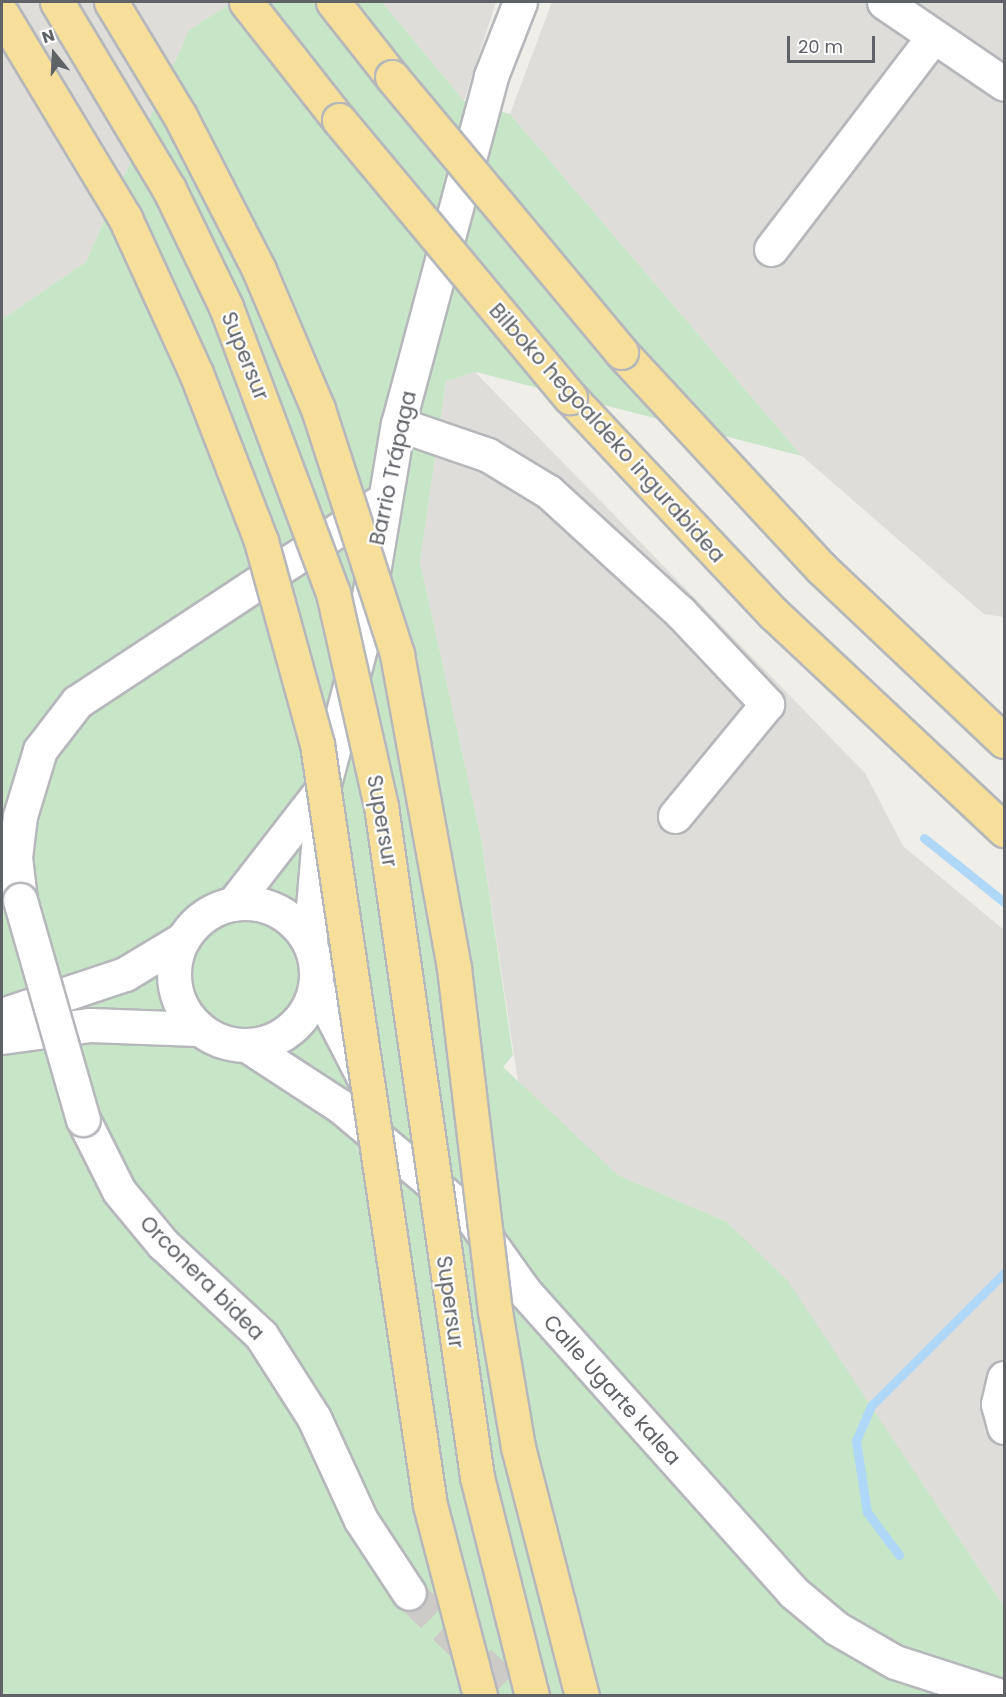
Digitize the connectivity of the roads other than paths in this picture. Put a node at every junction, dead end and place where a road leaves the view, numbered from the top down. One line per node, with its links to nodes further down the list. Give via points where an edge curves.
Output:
1 (57, 2): 30 (highway, Supersur, bridge, via 169,189 226,307 333,593 381,806 477,1477)
2 (111, 2): 31 (highway, bridge, via 180,116 259,270 318,409 398,654 454,968 495,1311 518,1447)
3 (246, 2): 16 (highway, Bilboko hegoaldeko ingurabidea, bridge, via 570,397 774,614)
4 (333, 2): 13 (highway, bridge, via 621,352 821,568)
5 (520, 2): 11 (street, Barrio Trápaga, via 491,76)
6 (884, 2): 8 (street)
7 (2, 14): 29 (highway, bridge, via 125,218 196,373 261,541 319,756 430,1505)
8 (934, 36): 9 (street); 10 (street)
9 (1005, 84)
10 (771, 249)
11 (398, 424): 12 (street, Barrio Trápaga); 15 (street, via 488,455 549,492 680,612 767,704)
12 (383, 500): 14 (street, Barrio Trápaga, via 361,644); 28 (street, Orconera bidea, bridge, via 76,702 40,750 20,816 15,857 20,900 83,1119 126,1200 163,1244 261,1335 314,1418 361,1520)
13 (1005, 741)
14 (323, 788): 17 (street); 19 (street, Barrio Trápaga)
15 (675, 816)
16 (1005, 830)
17 (233, 904): 18 (street, via 196,922); 19 (street, via 278,911)
18 (183, 939): 21 (street, via 125,974); 22 (street, via 175,962 174,986 183,1010)
19 (310, 943): 20 (street)
20 (316, 985): 24 (street, via 293,1028 272,1041); 25 (street)
21 (2, 1015)
22 (198, 1029): 23 (street, via 90,1025); 24 (street, via 213,1039)
23 (2, 1037)
24 (248, 1046): 25 (street, Calle Ugarte kalea)
25 (403, 1154): 32 (street, Calle Ugarte kalea, via 470,1215 525,1292 793,1592 836,1628 895,1662)
26 (1005, 1378): 27 (street, via 998,1404)
27 (1005, 1427)
28 (409, 1593)
29 (480, 1695)
30 (532, 1695)
31 (582, 1695)
32 (1000, 1695)

